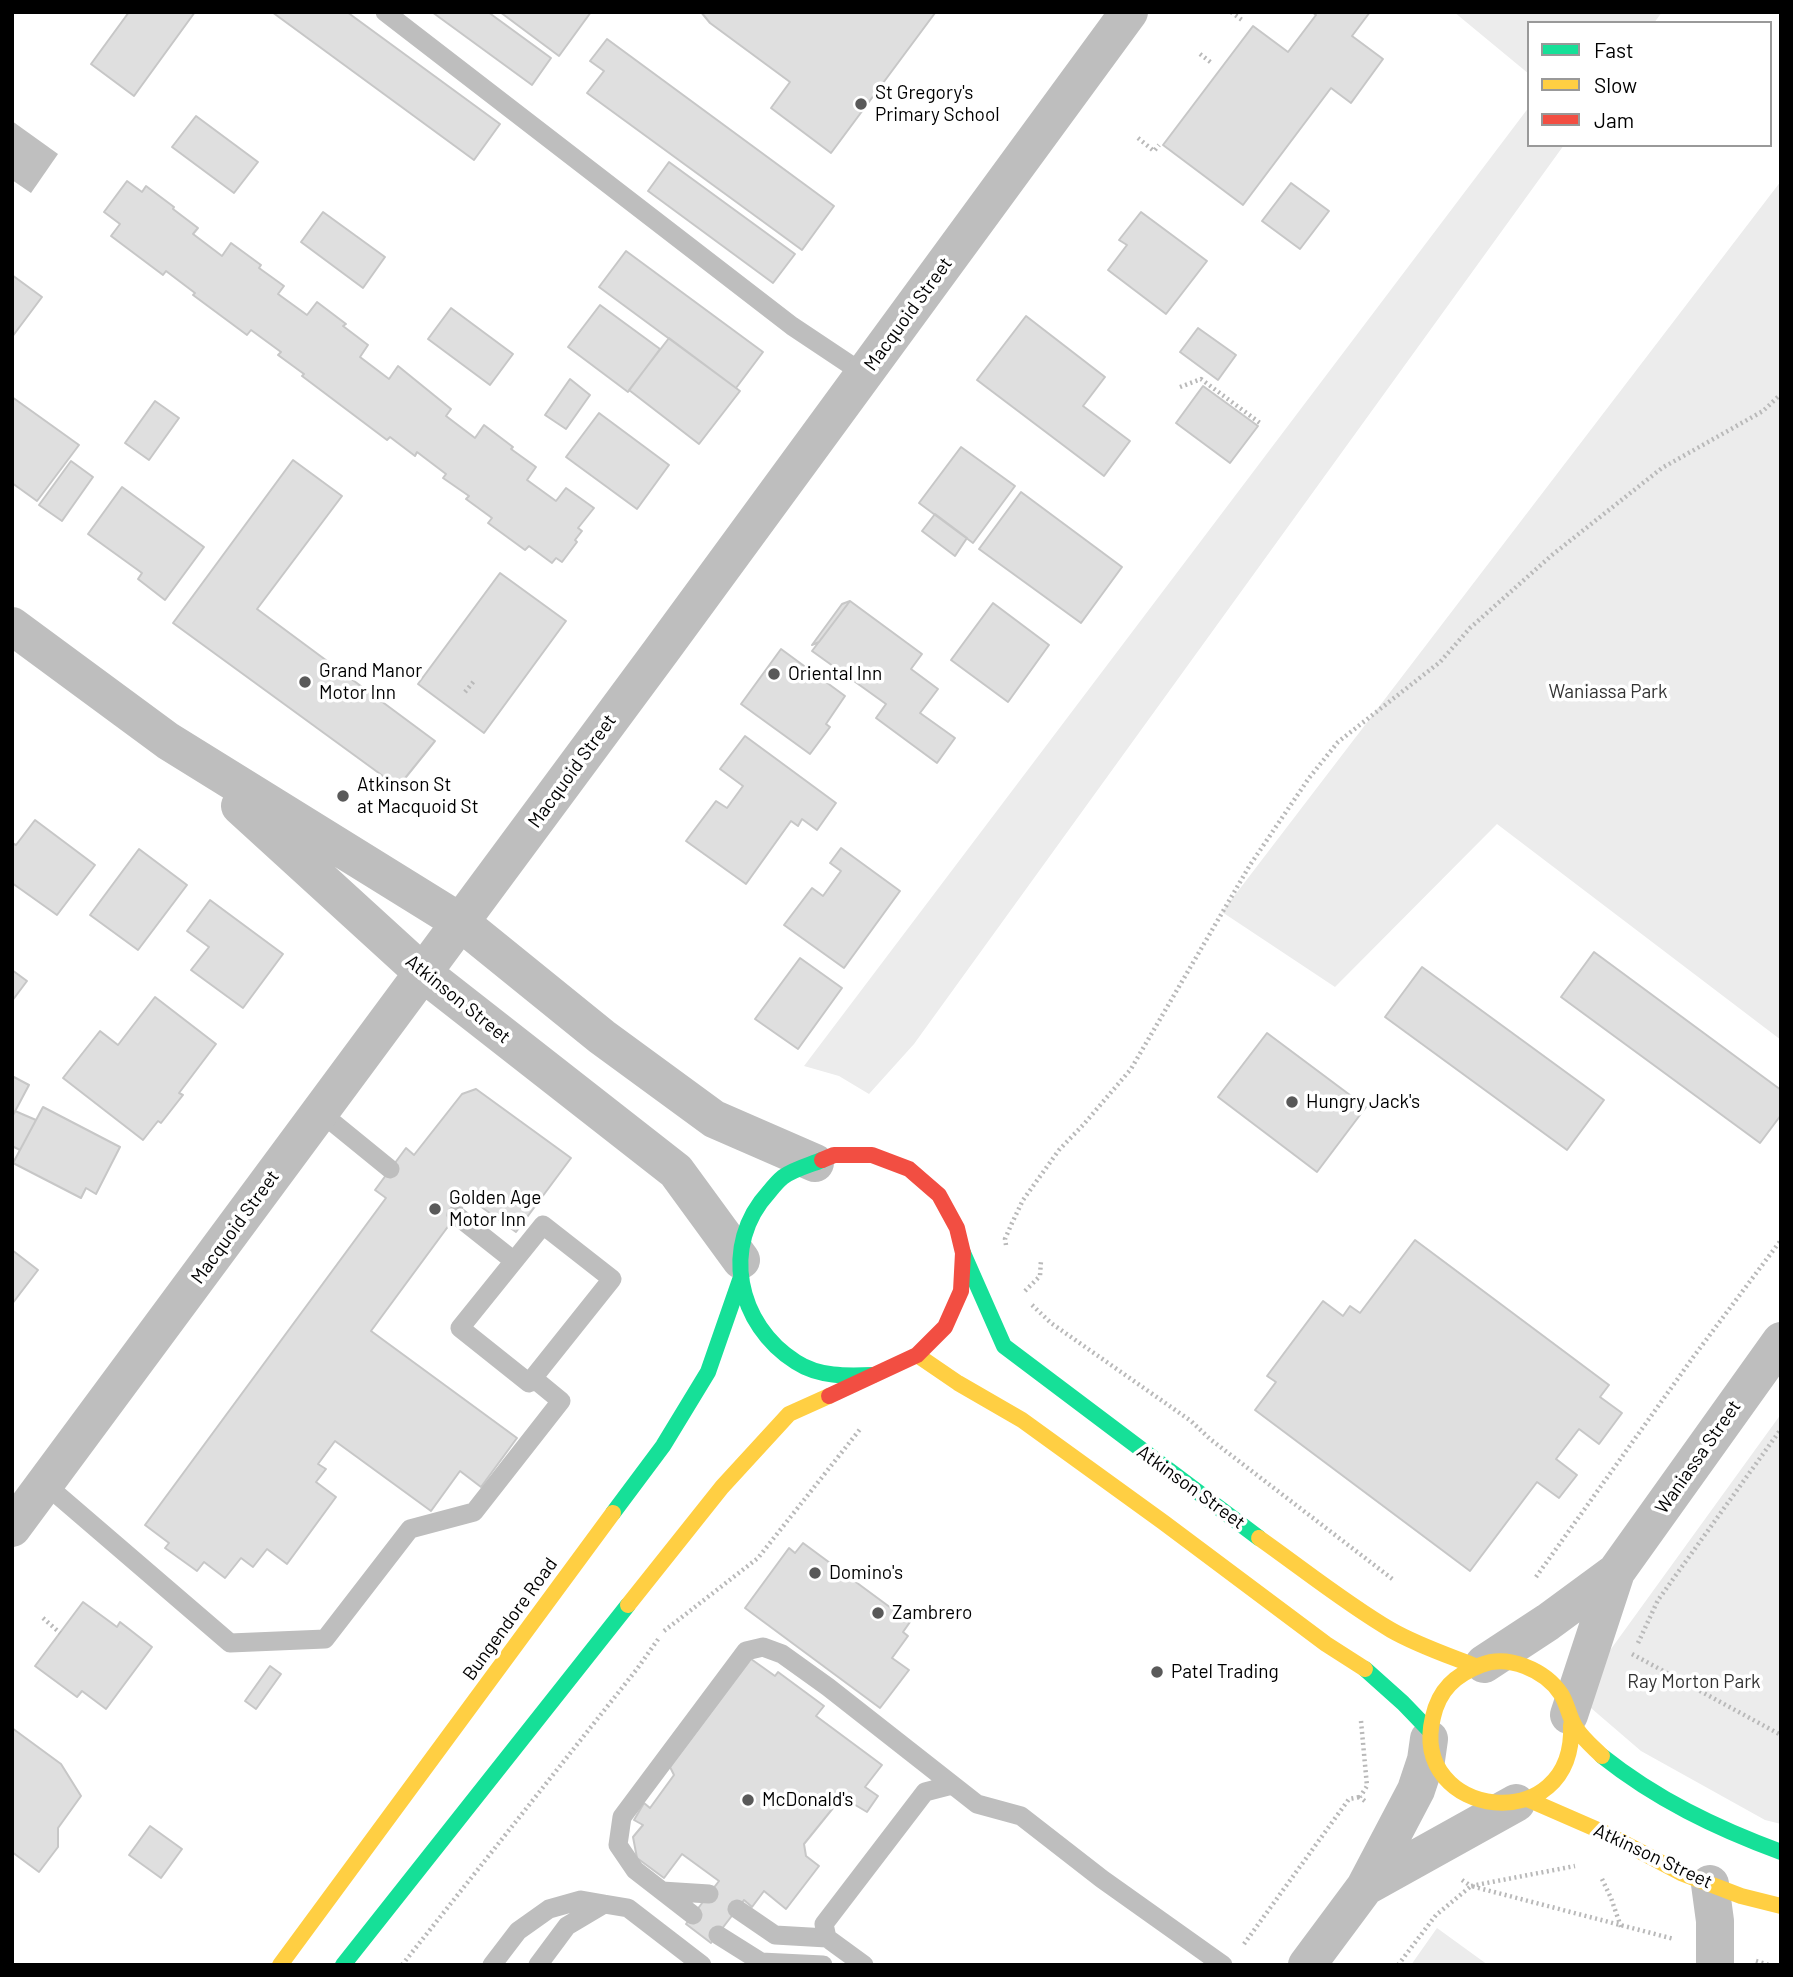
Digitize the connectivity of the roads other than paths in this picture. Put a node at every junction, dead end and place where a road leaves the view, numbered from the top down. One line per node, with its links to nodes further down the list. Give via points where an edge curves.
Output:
1 (385, 12): 3 (lane, via 792,326)
2 (1129, 12): 3 (street, Macquoid Street)
3 (864, 374): 6 (street, Macquoid Street)
4 (12, 626): 5 (street, Atkinson Street)
5 (168, 741): 6 (street, Atkinson Street); 7 (street, Atkinson Street)
6 (460, 922): 7 (street, Macquoid Street); 9 (street, Atkinson Street, via 713,1119)
7 (423, 972): 8 (street, Macquoid Street); 14 (street, Atkinson Street, via 676,1171)
8 (320, 1112): 10 (lane); 19 (street, Macquoid Street)
9 (815, 1163): 12 (main road, via 834,1155 872,1155 909,1169 939,1195 957,1228); 14 (main road, via 784,1176 757,1205 742,1241)
10 (390, 1169)
11 (456, 1215): 13 (lane)
12 (963, 1252): 16 (main road, via 961,1291 945,1327); 22 (main road, Atkinson Street, via 1004,1346 1350,1604 1419,1644)
13 (514, 1261): 18 (lane, via 460,1328 529,1383); 18 (lane, via 543,1225 612,1279)
14 (741, 1270): 17 (main road, via 747,1306 766,1339 797,1363 834,1376); 40 (main road, Bungendore Road, via 708,1372 663,1446)
15 (1781, 1341): 21 (street, Waniassa Street)
16 (918, 1355): 17 (main road); 24 (main road, via 1023,1420 1370,1672)
17 (873, 1375): 41 (main road, via 789,1414 722,1487)
18 (533, 1378): 19 (lane, via 561,1401 474,1512 410,1529 325,1639 230,1643)
19 (45, 1484): 20 (street, Macquoid Street)
20 (12, 1528)
21 (1616, 1572): 22 (street, Waniassa Street); 23 (street, Waniassa Street)
22 (1479, 1665): 23 (main road, via 1508,1662 1532,1669 1559,1693); 24 (main road, via 1455,1679 1439,1697)
23 (1570, 1720): 26 (main road, via 1571,1745 1559,1774 1545,1789); 27 (main road, via 1603,1757 1647,1789)
24 (1429, 1735): 26 (main road, via 1436,1763 1458,1790 1492,1804); 29 (street, via 1416,1790)
25 (952, 1785): 30 (lane, via 782,1654 763,1647 746,1651 622,1817 618,1845 635,1870); 37 (lane, via 925,1792 824,1924); 39 (lane, via 977,1804 1021,1816 1102,1879)
26 (1522, 1801): 28 (main road, Atkinson Street, via 1605,1833); 29 (street)
27 (1778, 1852)
28 (1710, 1884): 33 (main road, Atkinson Street); 38 (street)
29 (1365, 1887): 47 (street)
30 (662, 1891): 31 (lane); 35 (lane)
31 (709, 1894)
32 (604, 1904): 42 (lane, via 582,1900 549,1909 518,1931); 43 (lane, via 567,1926); 44 (lane, via 628,1908)
33 (1781, 1906)
34 (737, 1909): 37 (lane, via 775,1935)
35 (693, 1915)
36 (718, 1935): 45 (lane, via 761,1962)
37 (827, 1938): 46 (lane)
38 (1715, 1957)
39 (1230, 1959)
40 (280, 1965)
41 (343, 1965)
42 (492, 1965)
43 (538, 1965)
44 (702, 1965)
45 (822, 1965)
46 (864, 1965)
47 (1307, 1965)

